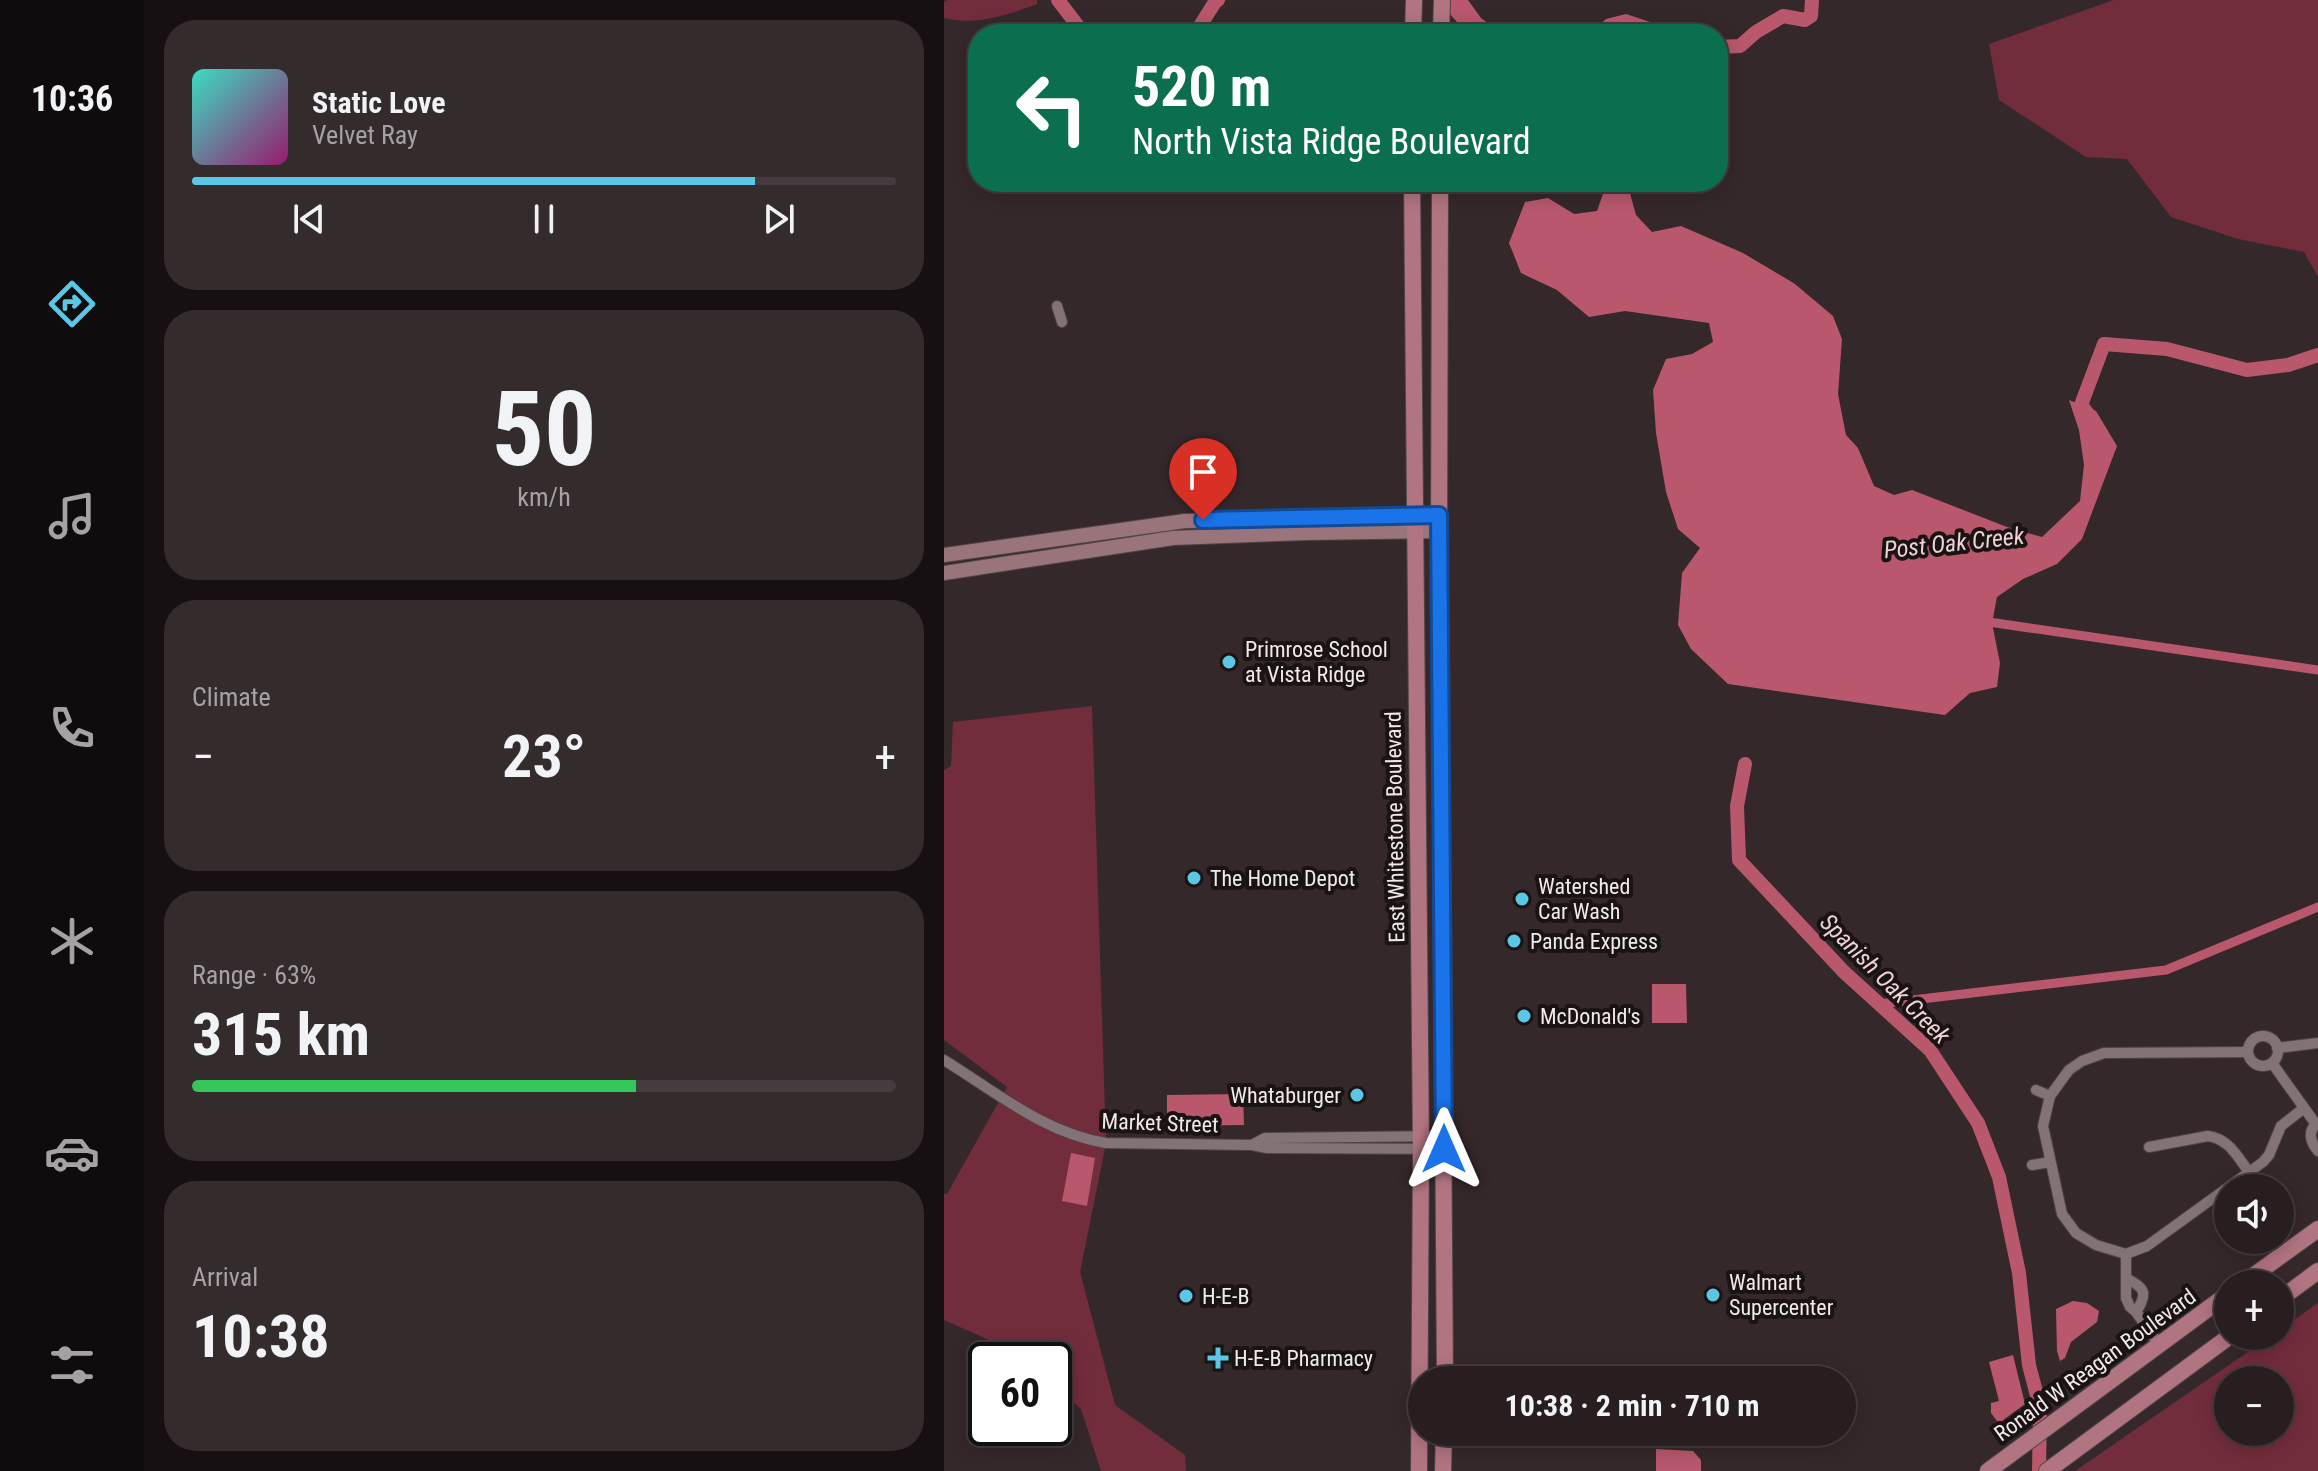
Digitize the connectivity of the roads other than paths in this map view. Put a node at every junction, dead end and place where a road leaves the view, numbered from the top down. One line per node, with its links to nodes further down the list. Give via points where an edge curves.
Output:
1 (1414, 0): 3 (main road)
2 (1442, 0): 4 (main road)
3 (1413, 24)
4 (1441, 24)
5 (1412, 192): 9 (main road, East Whitestone Boulevard)
6 (1440, 192): 10 (main road)
7 (1057, 306): 8 (street)
8 (1062, 322)
9 (1414, 523): 10 (street); 11 (street, via 1185,521); 12 (street, via 1173,538); 22 (main road, East Whitestone Boulevard)
10 (1439, 523): 23 (main road)
11 (944, 555)
12 (944, 573)
13 (2318, 1043): 14 (street)
14 (2277, 1048): 15 (street, via 2271,1038 2261,1036); 17 (street)
15 (2248, 1052): 17 (street, via 2258,1065); 19 (street, via 2104,1053 2069,1070)
16 (944, 1060): 22 (street, Market Street, via 1031,1117 1088,1140 1267,1148)
17 (2272, 1063): 20 (street)
18 (2036, 1090): 19 (street)
19 (2050, 1096): 26 (street, via 2043,1126)
20 (2304, 1108): 21 (street); 28 (street, via 2281,1126 2269,1155)
21 (2317, 1123): 25 (street, via 2310,1135)
22 (1421, 1142): 23 (street, Market Street); 35 (main road, East Whitestone Boulevard)
23 (1444, 1142): 41 (main road)
24 (2149, 1147): 28 (street, via 2216,1137)
25 (2318, 1151)
26 (2050, 1162): 27 (street); 30 (street, via 2069,1225 2085,1239)
27 (2032, 1165)
28 (2249, 1172): 30 (street, via 2147,1246)
29 (2318, 1229): 31 (main road)
30 (2126, 1254): 33 (street)
31 (2261, 1270)
32 (2318, 1271): 34 (main road)
33 (2126, 1278): 37 (street, via 2126,1298); 37 (street, via 2142,1287)
34 (2294, 1289)
35 (1420, 1300): 40 (main road, via 1427,1317); 45 (main road, East Whitestone Boulevard)
36 (2214, 1304): 38 (main road, Ronald W Reagan Boulevard)
37 (2136, 1312): 38 (street)
38 (2159, 1344): 48 (main road, Ronald W Reagan Boulevard)
39 (2214, 1348): 44 (main road)
40 (1426, 1366)
41 (1445, 1366)
42 (1429, 1446): 46 (main road)
43 (1444, 1446): 47 (main road)
44 (2054, 1466)
45 (1419, 1471)
46 (1430, 1471)
47 (1443, 1471)
48 (1988, 1471)

